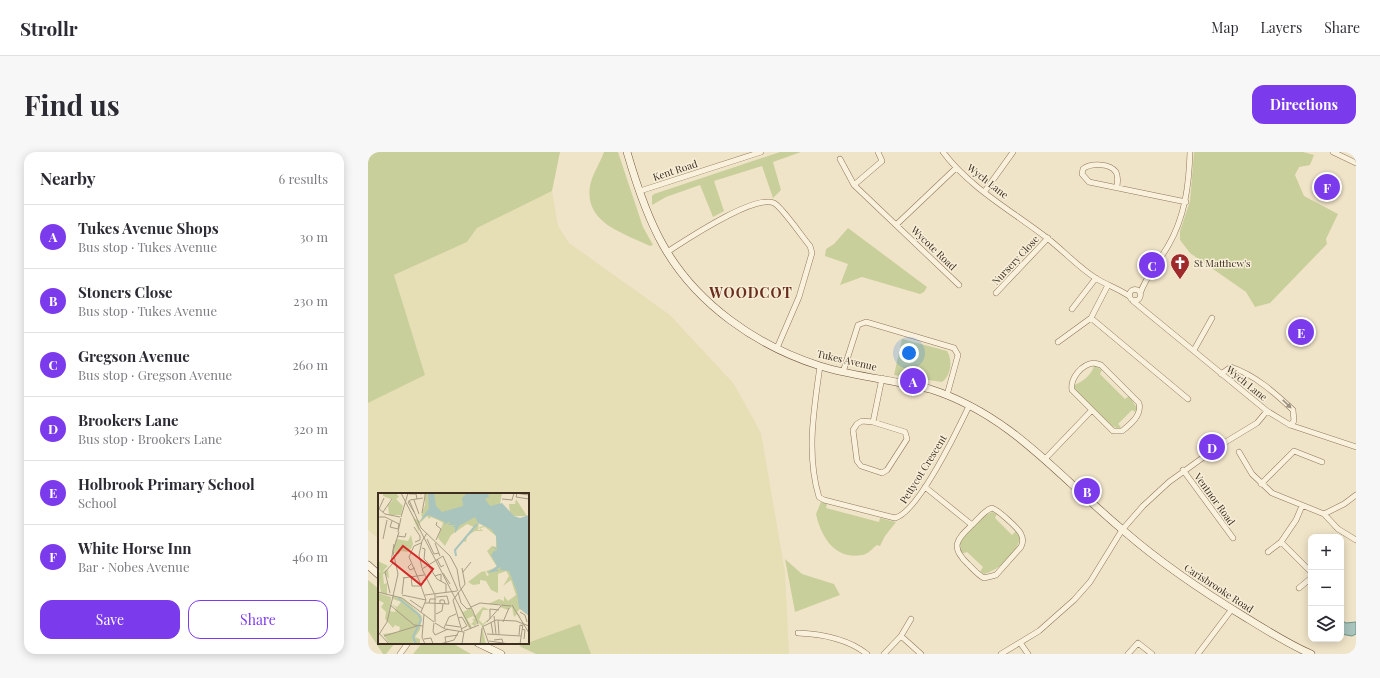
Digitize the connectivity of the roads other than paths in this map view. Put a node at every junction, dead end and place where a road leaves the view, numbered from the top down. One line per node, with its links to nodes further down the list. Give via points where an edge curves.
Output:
1 (627, 152): 13 (street, Tukes Avenue)
2 (760, 152): 13 (street, Kent Road)
3 (878, 152): 11 (street, via 882,161)
4 (943, 152): 10 (street, Wych Lane)
5 (1013, 152): 14 (street)
6 (1190, 152): 15 (street)
7 (1333, 152): 9 (street)
8 (840, 159): 11 (street, Wycote Road)
9 (1356, 163)
10 (956, 168): 14 (street, Wych Lane); 16 (street, Wycote Road)
11 (854, 185): 16 (street, Wycote Road)
12 (1117, 188): 12 (street, via 1118,177 1115,170 1110,167 1091,164 1083,169 1082,174 1089,182); 15 (street)
13 (640, 191): 18 (street, Tukes Avenue)
14 (985, 192): 17 (street, Wych Lane)
15 (1186, 202): 20 (street, via 1180,223)
16 (897, 224): 21 (street, Wycote Road)
17 (1048, 238): 19 (street, Wych Lane); 25 (street, Nursery Close)
18 (667, 252): 34 (street, Tukes Avenue, via 713,306 757,339); 34 (street, via 726,216 766,202 776,204 812,252 799,297)
19 (1096, 278): 22 (street, Wych Lane); 30 (street)
20 (1145, 280): 24 (street); 26 (street)
21 (959, 285)
22 (1108, 285): 23 (street, Wych Lane); 31 (street)
23 (1121, 290): 24 (street, Wych Lane); 27 (street, Wych Lane)
24 (1132, 290): 26 (street, via 1137,290); 27 (street)
25 (996, 293)
26 (1140, 295): 28 (street, via 1139,299); 29 (street)
27 (1129, 296): 28 (street)
28 (1133, 301): 29 (street, Wych Lane)
29 (1142, 306): 35 (street, Wych Lane, via 1155,320)
30 (1072, 309)
31 (1091, 318): 33 (street); 41 (street)
32 (1212, 318): 35 (street)
33 (1058, 342)
34 (777, 348): 36 (street, Tukes Avenue)
35 (1194, 350): 38 (street, Wych Lane)
36 (820, 366): 37 (street, Tukes Avenue); 53 (street, Pettycot Crescent, via 812,446 816,485 820,497 895,518 906,512)
37 (843, 372): 39 (street, Tukes Avenue); 40 (street, via 858,325 866,322 954,348 958,355)
38 (1221, 374): 43 (street, Wych Lane); 46 (street, one-way to 46, via 1231,367 1249,374 1293,410 1294,421)
39 (882, 378): 40 (street, Tukes Avenue); 45 (street)
40 (948, 395): 42 (street, Tukes Avenue)
41 (1188, 399)
42 (969, 406): 49 (street, Tukes Avenue, via 997,421); 53 (street, Pettycot Crescent)
43 (1267, 411): 46 (street, Wych Lane); 51 (street, via 1257,422)
44 (1091, 412): 44 (street, via 1071,388 1074,378 1090,363 1101,365 1138,400 1140,406 1138,415 1119,432 1112,431); 49 (street)
45 (873, 422): 45 (street, via 905,432 906,439 887,470 882,473 861,466 857,461 853,430 862,421)
46 (1290, 424): 47 (street, Wych Lane)
47 (1356, 447)
48 (1239, 452): 52 (street)
49 (1045, 459): 58 (street, Tukes Avenue)
50 (1322, 462): 52 (street, via 1294,451)
51 (1183, 470): 58 (street, via 1155,494); 59 (street, Ventnor Road)
52 (1261, 484): 55 (street, via 1272,493)
53 (924, 487): 57 (street)
54 (1356, 495): 56 (street)
55 (1302, 506): 56 (street); 61 (street)
56 (1324, 514): 60 (street, via 1338,529)
57 (972, 525): 57 (street, via 986,511 994,509 1021,534 1021,547 992,577 982,577 957,552 959,538)
58 (1122, 530): 68 (street, Carisbrooke Road, via 1160,561); 74 (street, via 1090,582 1057,618)
59 (1233, 538)
60 (1356, 540)
61 (1281, 542): 62 (street); 64 (street)
62 (1268, 552)
63 (368, 566): 65 (street)
64 (1309, 570)
65 (378, 574)
66 (1308, 580): 67 (street)
67 (1299, 588)
68 (1232, 609): 84 (street); 85 (street, Carisbrooke Road)
69 (911, 619): 71 (street)
70 (798, 633): 77 (street, via 842,641)
71 (901, 636): 78 (street); 79 (street)
72 (407, 644): 75 (street)
73 (480, 644): 76 (street)
74 (1021, 644): 80 (street); 81 (street)
75 (400, 654)
76 (500, 654)
77 (867, 654)
78 (884, 654)
79 (922, 654)
80 (1001, 654)
81 (1028, 654)
82 (1128, 654): 83 (street, via 1138,643)
83 (1152, 654)
84 (1198, 654)
85 (1311, 654)

